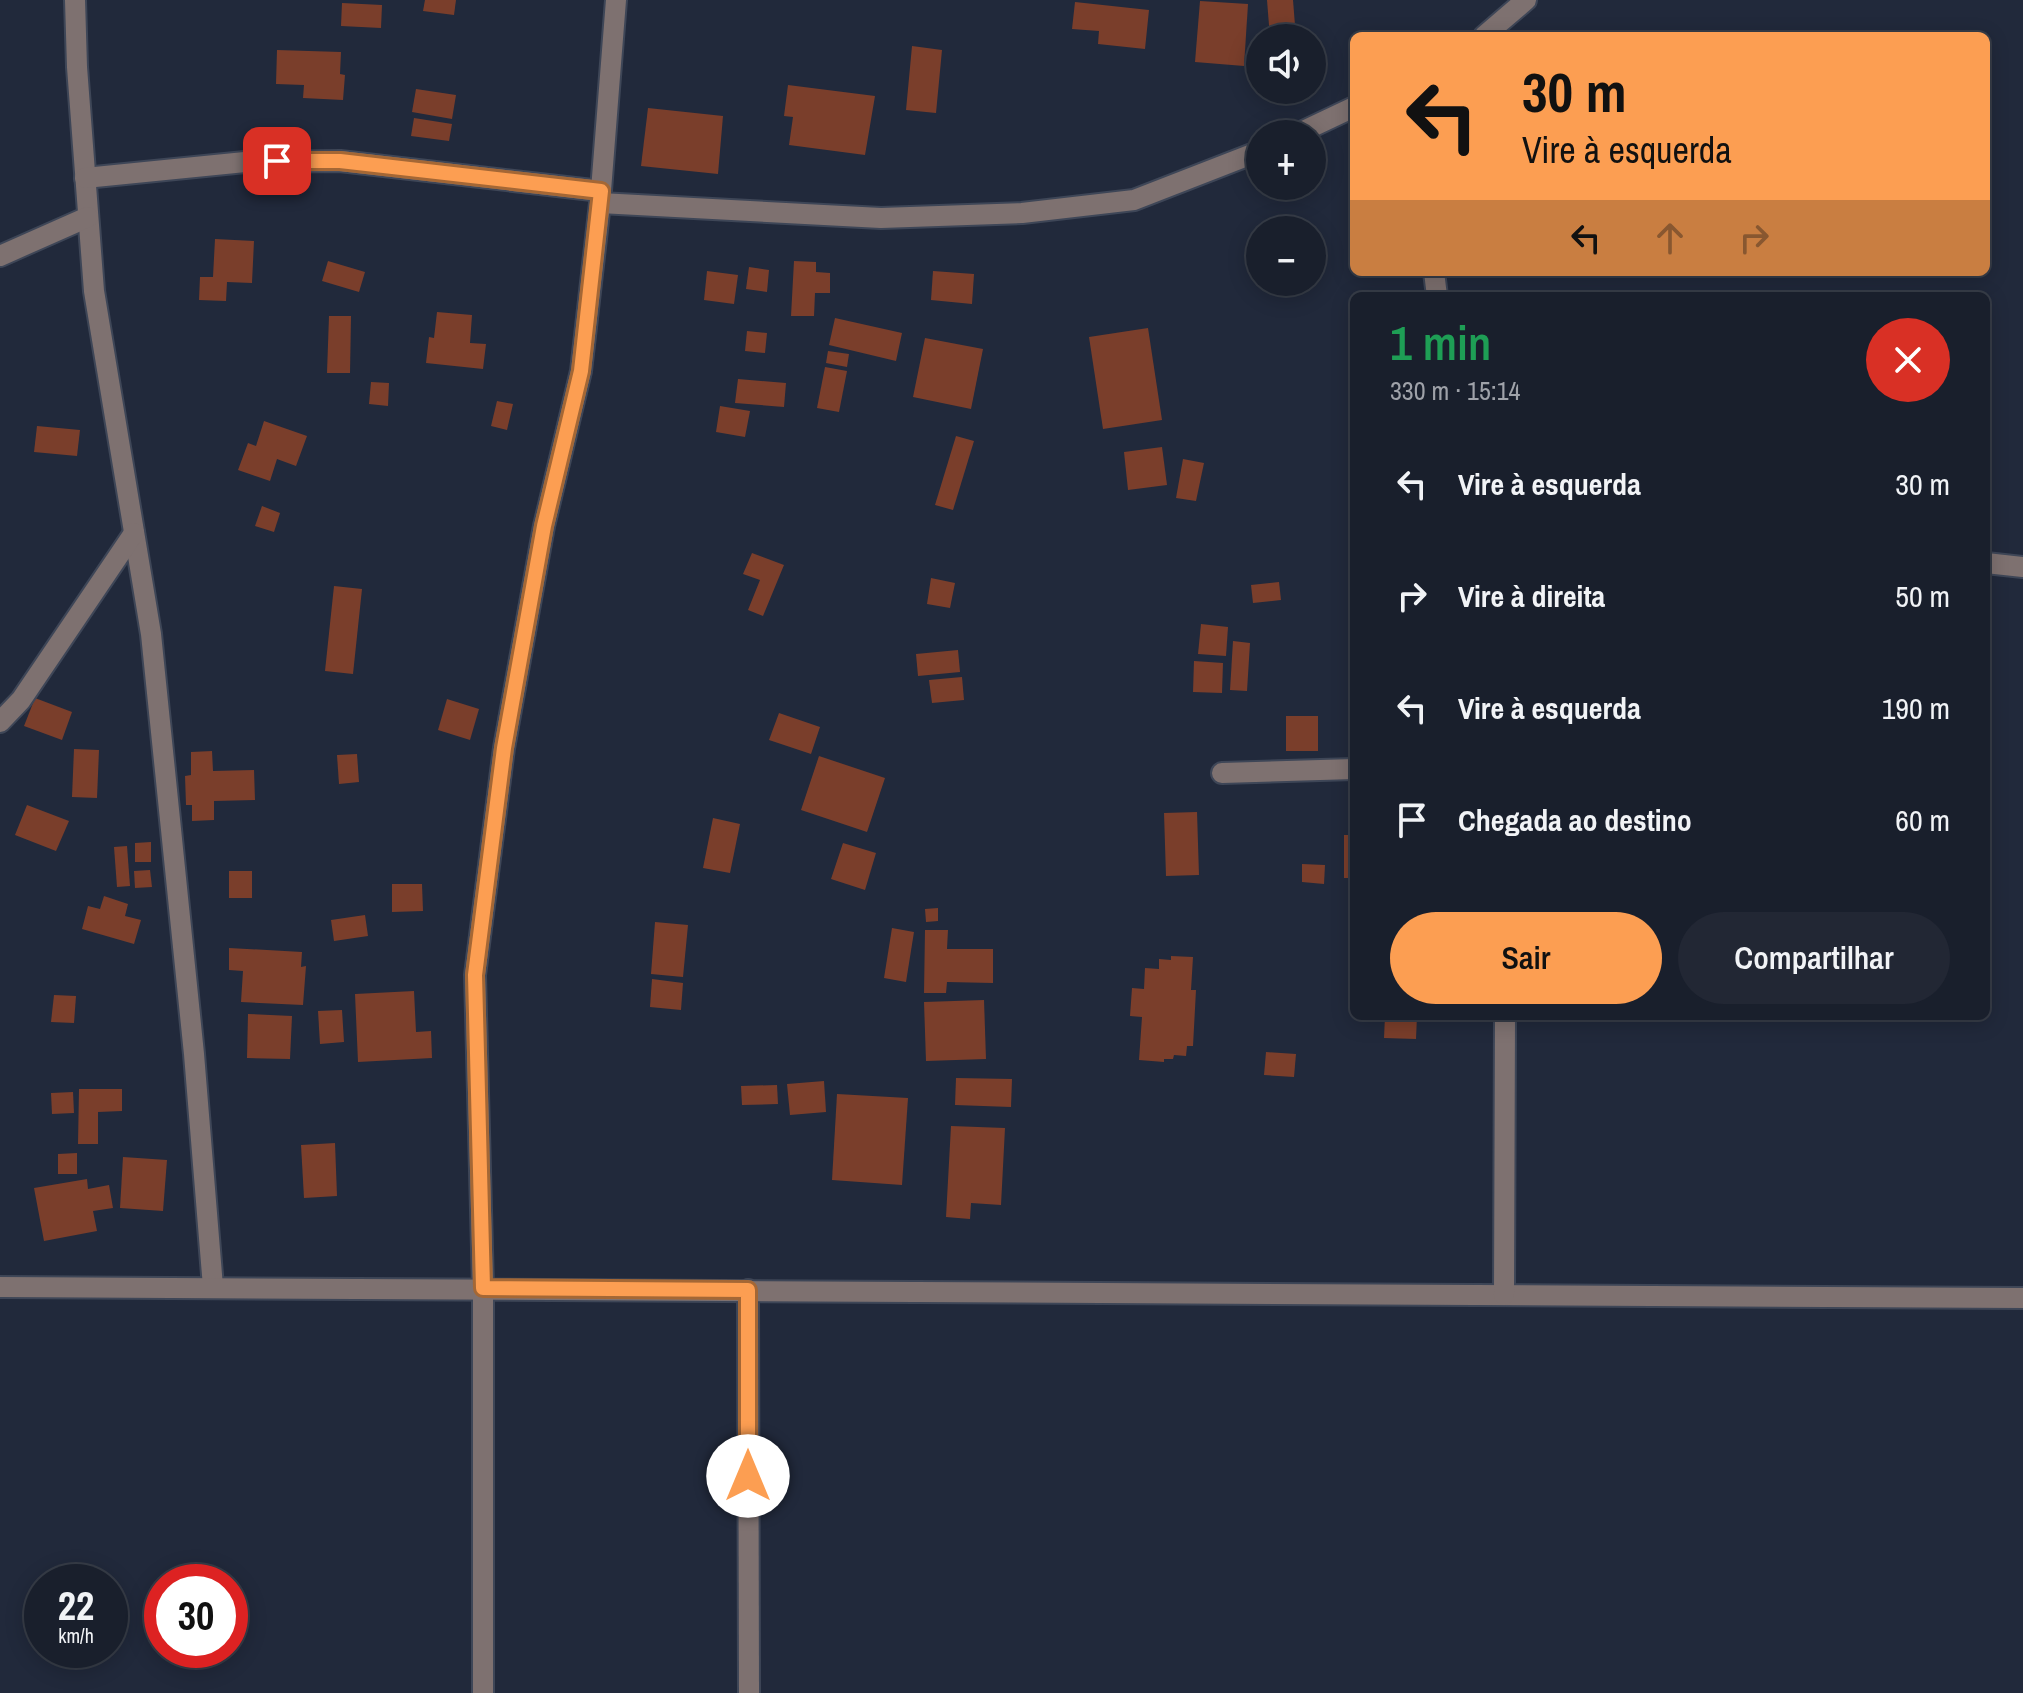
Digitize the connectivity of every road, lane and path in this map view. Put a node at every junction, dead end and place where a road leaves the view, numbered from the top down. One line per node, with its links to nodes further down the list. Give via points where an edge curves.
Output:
1 (75, 0): 8 (street)
2 (616, 0): 9 (street)
3 (1526, 0): 4 (street)
4 (1489, 32)
5 (1350, 109): 6 (street)
6 (1326, 120)
7 (1246, 156): 9 (street, via 1134,200 1022,213 881,218)
8 (85, 178): 9 (street, via 245,162 340,161); 10 (street)
9 (600, 197): 21 (street, via 581,371 544,526 506,733 475,975)
10 (88, 217): 11 (street); 12 (street, via 94,291)
11 (0, 256)
12 (134, 533): 15 (street, via 21,700); 20 (street, via 151,634)
13 (1990, 564): 14 (street)
14 (2023, 567)
15 (0, 722)
16 (1350, 769): 17 (street)
17 (1222, 773)
18 (1505, 1020): 23 (street)
19 (0, 1287): 20 (street)
20 (213, 1287): 21 (street)
21 (483, 1288): 22 (street); 25 (street)
22 (748, 1290): 23 (street); 26 (street)
23 (1504, 1295): 24 (street)
24 (2023, 1298)
25 (483, 1693)
26 (749, 1693)

